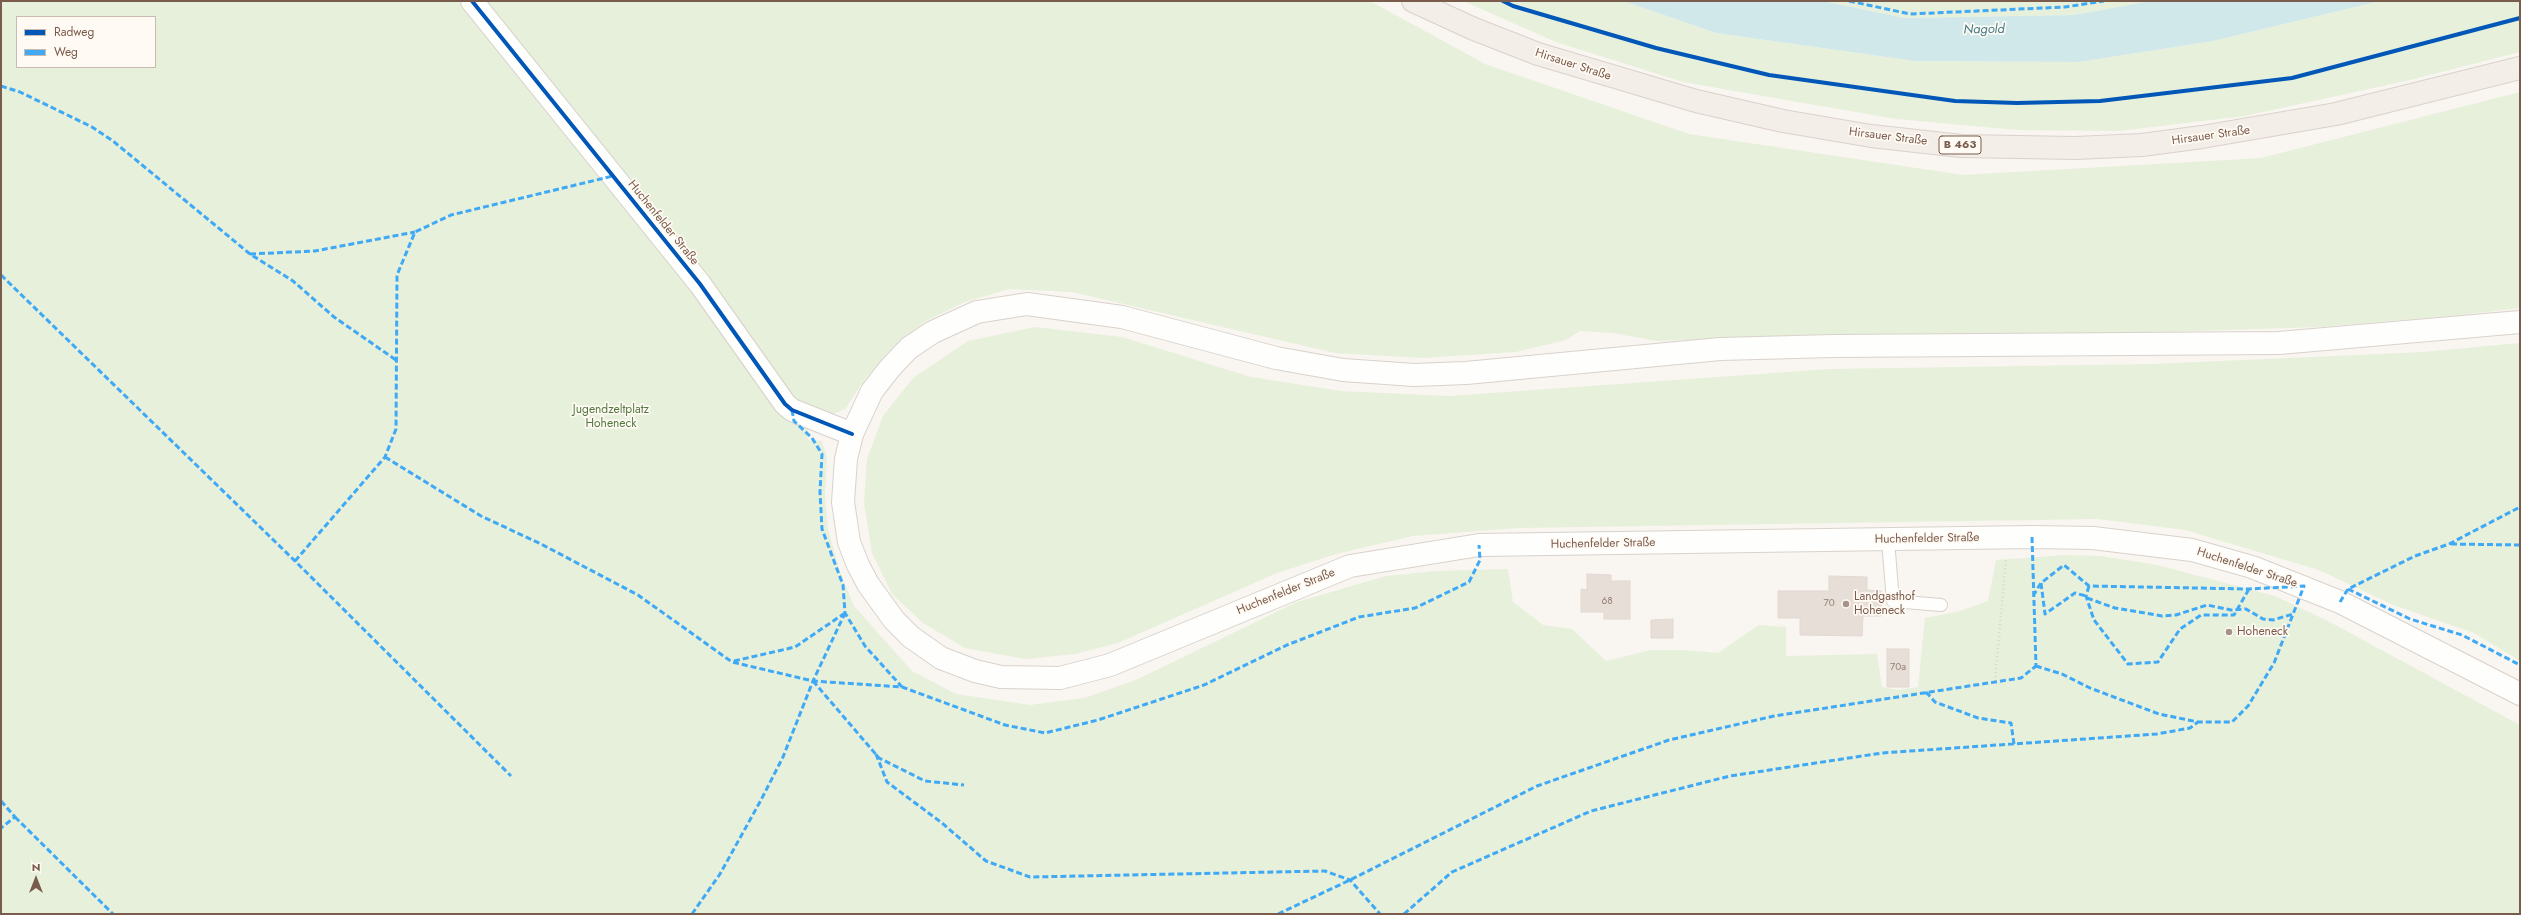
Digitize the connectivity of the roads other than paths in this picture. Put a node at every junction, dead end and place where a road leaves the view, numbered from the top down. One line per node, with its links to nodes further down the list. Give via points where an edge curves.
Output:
1 (472, 1): 5 (main road, Huchenfelder Straße, via 700,284 785,404 792,410)
2 (1413, 1): 3 (main road, Hirsauer Straße / B 463, via 1538,54 1696,102 1783,121 1962,146 2075,148 2202,137 2336,114)
3 (2520, 68)
4 (2520, 322): 5 (main road, Huchenfelder Straße, via 2279,343 1720,349 1466,374 1414,375 1343,370 1276,358 1122,317 1027,304 977,312 933,332 909,348 872,390)
5 (852, 434): 6 (main road, Huchenfelder Straße, via 843,484 844,520 849,542 868,584 898,624 911,637 941,658 975,671 1001,677 1060,678 1110,665 1350,566 1424,554 1479,546)
6 (1888, 540): 7 (lane, via 1892,601); 8 (main road, Huchenfelder Straße, via 2093,538 2192,550 2252,567 2340,602)
7 (1941, 605)
8 (2520, 694)

